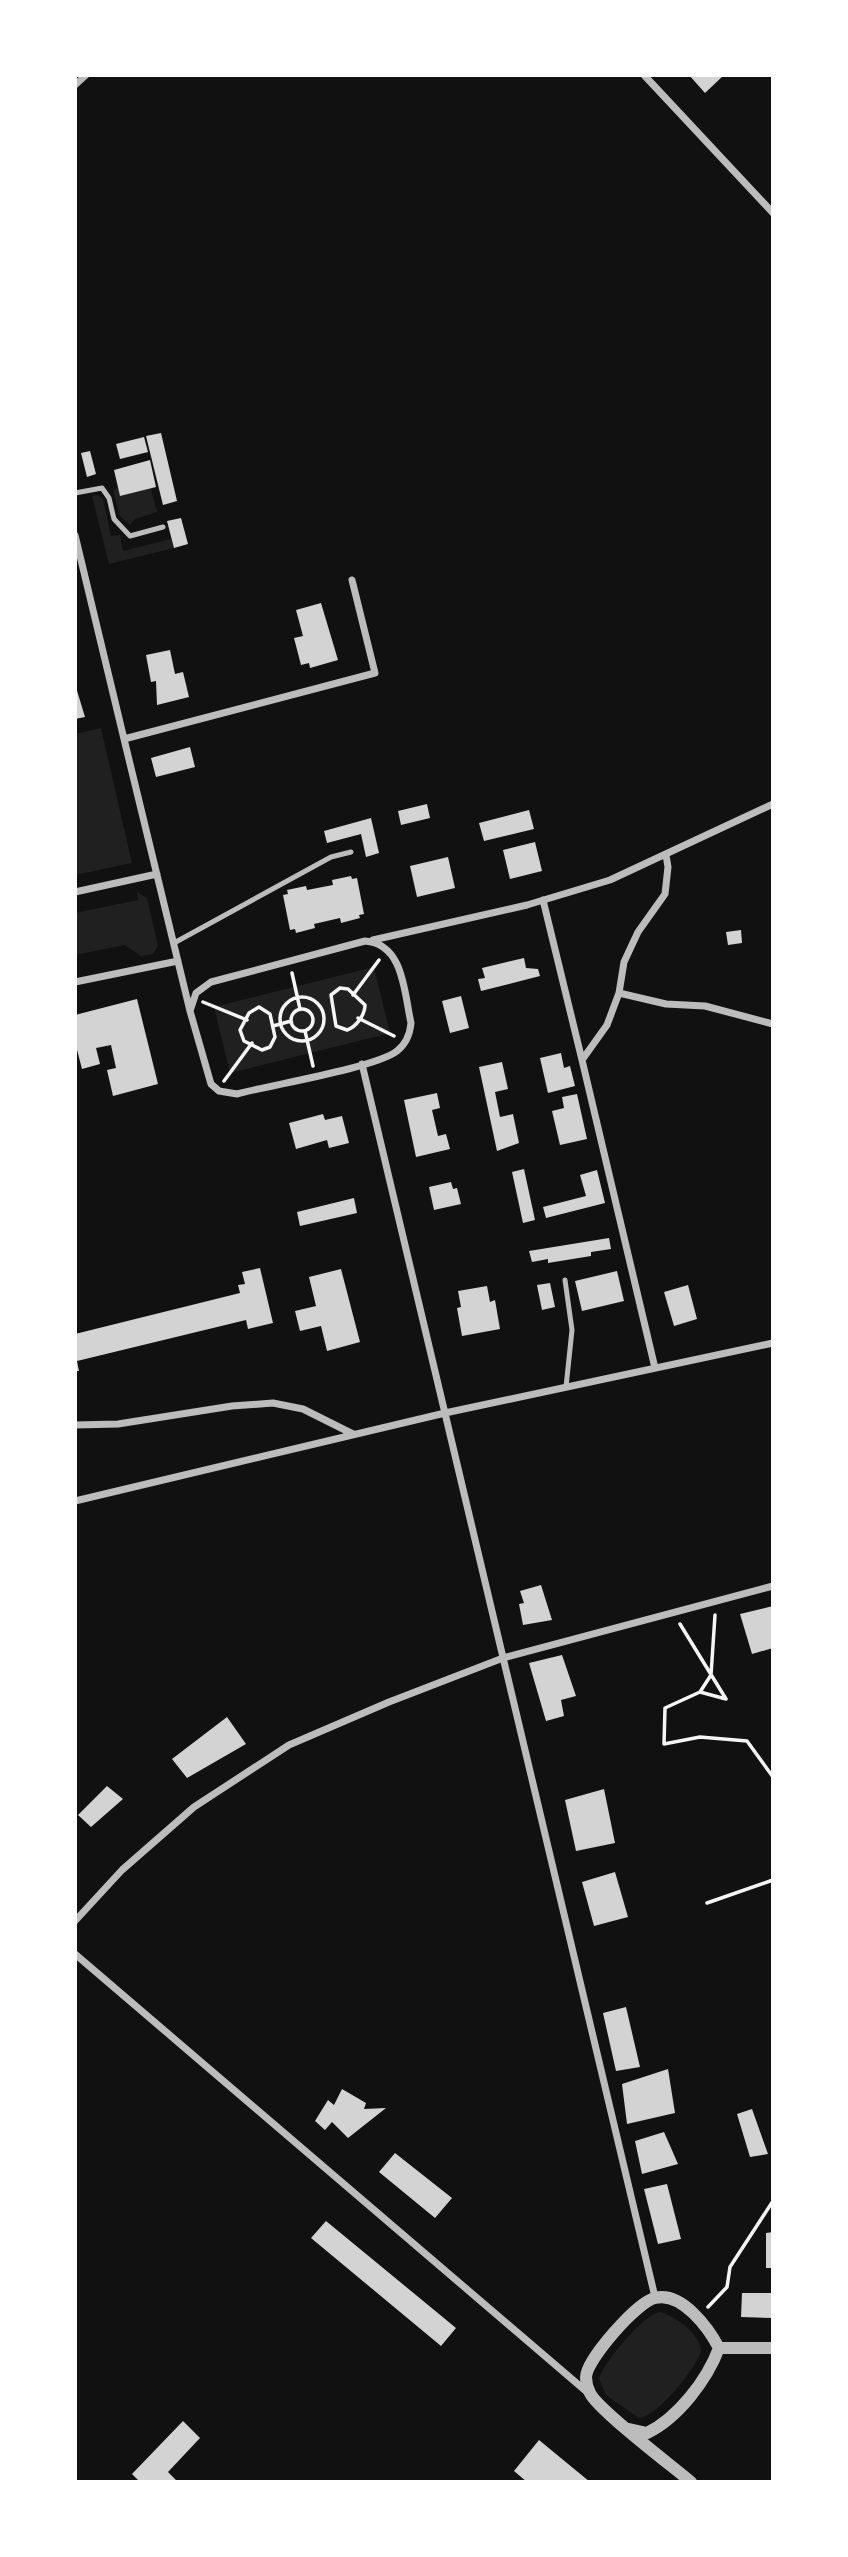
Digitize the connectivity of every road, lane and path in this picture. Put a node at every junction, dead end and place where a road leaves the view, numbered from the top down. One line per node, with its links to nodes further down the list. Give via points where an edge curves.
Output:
1 (86, 75): 3 (street)
2 (644, 75): 4 (street)
3 (75, 85)
4 (773, 213)
5 (75, 493): 6 (lane, via 102,488 114,519 130,536)
6 (163, 527)
7 (75, 535): 9 (street)
8 (352, 580): 9 (street, via 375,673)
9 (124, 739): 13 (street)
10 (773, 804): 12 (street)
11 (351, 852): 17 (lane, via 331,857)
12 (666, 855): 15 (street, via 610,880); 22 (street, via 665,894 624,961)
13 (157, 874): 14 (street); 17 (street)
14 (75, 892)
15 (543, 900): 16 (street); 41 (street)
16 (365, 941): 18 (street); 20 (street)
17 (174, 943): 19 (street)
18 (388, 948): 23 (path); 39 (street, via 395,956 411,1023)
19 (178, 961): 21 (street); 27 (street)
20 (289, 961): 24 (street, via 211,982); 25 (path)
21 (75, 982)
22 (619, 993): 35 (street, via 666,1004 705,1006); 41 (street, via 607,1025)
23 (353, 995): 28 (path, via 344,988 333,992 329,999); 31 (path, via 365,1005)
24 (193, 998): 27 (street); 32 (path)
25 (298, 998): 26 (path); 29 (path, via 315,1001); 34 (path, via 283,1009)
26 (300, 1009): 30 (path); 33 (path, via 292,1013)
27 (190, 1011): 44 (street, via 206,1075)
28 (332, 1012): 29 (path); 31 (path, via 336,1026 344,1030 351,1029)
29 (324, 1013): 30 (path); 38 (path, via 323,1028)
30 (313, 1016): 37 (path)
31 (358, 1018): 39 (path)
32 (247, 1020): 36 (path, via 251,1010 263,1008); 40 (path, via 240,1035)
33 (291, 1021): 34 (path); 37 (path)
34 (280, 1024): 36 (path); 38 (path, via 287,1036)
35 (773, 1024)
36 (273, 1026): 40 (path, via 275,1037 270,1047 258,1049)
37 (305, 1031): 38 (path)
38 (307, 1041): 43 (path)
39 (405, 1042): 42 (street, via 386,1057)
40 (251, 1043): 44 (path)
41 (582, 1060): 47 (street)
42 (362, 1064): 43 (street); 49 (street)
43 (315, 1075): 44 (street, via 237,1094)
44 (218, 1089)
45 (565, 1280): 48 (lane, via 572,1330)
46 (773, 1343): 47 (street)
47 (655, 1368): 48 (street)
48 (565, 1387): 49 (street)
49 (445, 1413): 51 (street); 56 (street)
50 (75, 1426): 51 (street, via 273,1404 303,1409)
51 (354, 1434): 52 (street)
52 (75, 1501)
53 (773, 1586): 54 (street)
54 (716, 1601): 55 (street); 57 (path)
55 (674, 1613): 56 (street); 57 (path)
56 (503, 1658): 62 (street, via 289,1745 194,1807 122,1870); 65 (street)
57 (711, 1675): 58 (path); 58 (path, via 726,1699)
58 (700, 1692): 59 (path, via 665,1708 664,1744 700,1737 747,1741)
59 (773, 1777)
60 (773, 1880): 61 (path)
61 (707, 1903)
62 (75, 1921)
63 (75, 1954): 69 (street)
64 (773, 2201): 66 (path, via 730,2267 727,2287 712,2306)
65 (655, 2297): 66 (street, via 671,2299); 69 (street, via 636,2307 592,2361 586,2378)
66 (691, 2313): 67 (street, via 709,2329)
67 (719, 2348): 68 (street); 70 (street, via 711,2368 664,2425 647,2434)
68 (773, 2348)
69 (590, 2395): 70 (street)
70 (629, 2429): 71 (street)
71 (691, 2482)

